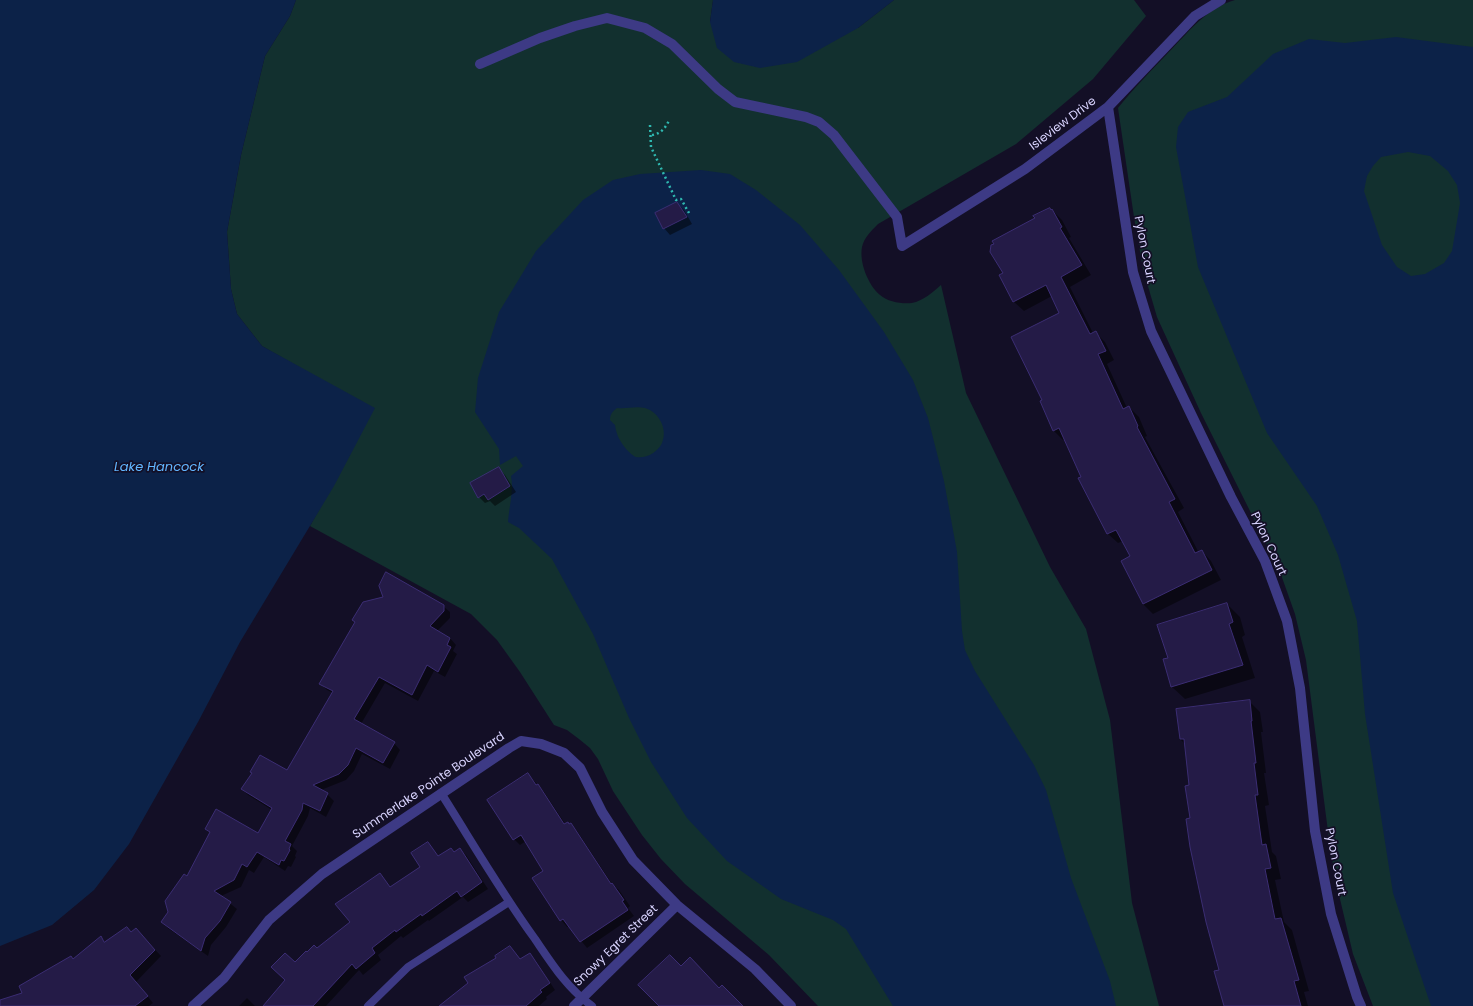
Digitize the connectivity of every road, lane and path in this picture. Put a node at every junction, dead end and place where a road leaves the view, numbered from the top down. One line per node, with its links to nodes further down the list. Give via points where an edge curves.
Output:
1 (1221, 0): 3 (street, Isleview Drive, via 1195,16)
2 (480, 64): 3 (street, Isleview Drive, via 540,38 607,18 645,28 672,44 735,102 819,122 834,135 897,217 902,246 1025,169)
3 (1108, 107): 17 (street, Pylon Court, via 1133,272 1151,331 1231,497 1265,561 1287,621 1300,688 1315,830 1332,914)
4 (669, 120): 6 (path, via 664,129)
5 (650, 125): 6 (path)
6 (652, 135): 7 (path, via 651,147 659,166 676,200 681,198)
7 (689, 213)
8 (441, 793): 9 (lane); 10 (street, Summerlake Pointe Boulevard, via 521,741 541,744 564,752 580,768 602,812 633,860); 12 (street, Summerlake Pointe Boulevard, via 322,874 270,920 224,978)
9 (509, 902): 11 (lane, via 564,981); 13 (lane, via 408,967)
10 (677, 905): 11 (street, Snowy Egret Street); 16 (street, Summerlake Pointe Boulevard, via 755,969)
11 (581, 998): 14 (street, Snowy Egret Street); 15 (lane)
12 (194, 1006)
13 (368, 1006)
14 (574, 1006)
15 (592, 1006)
16 (791, 1006)
17 (1361, 1006)

